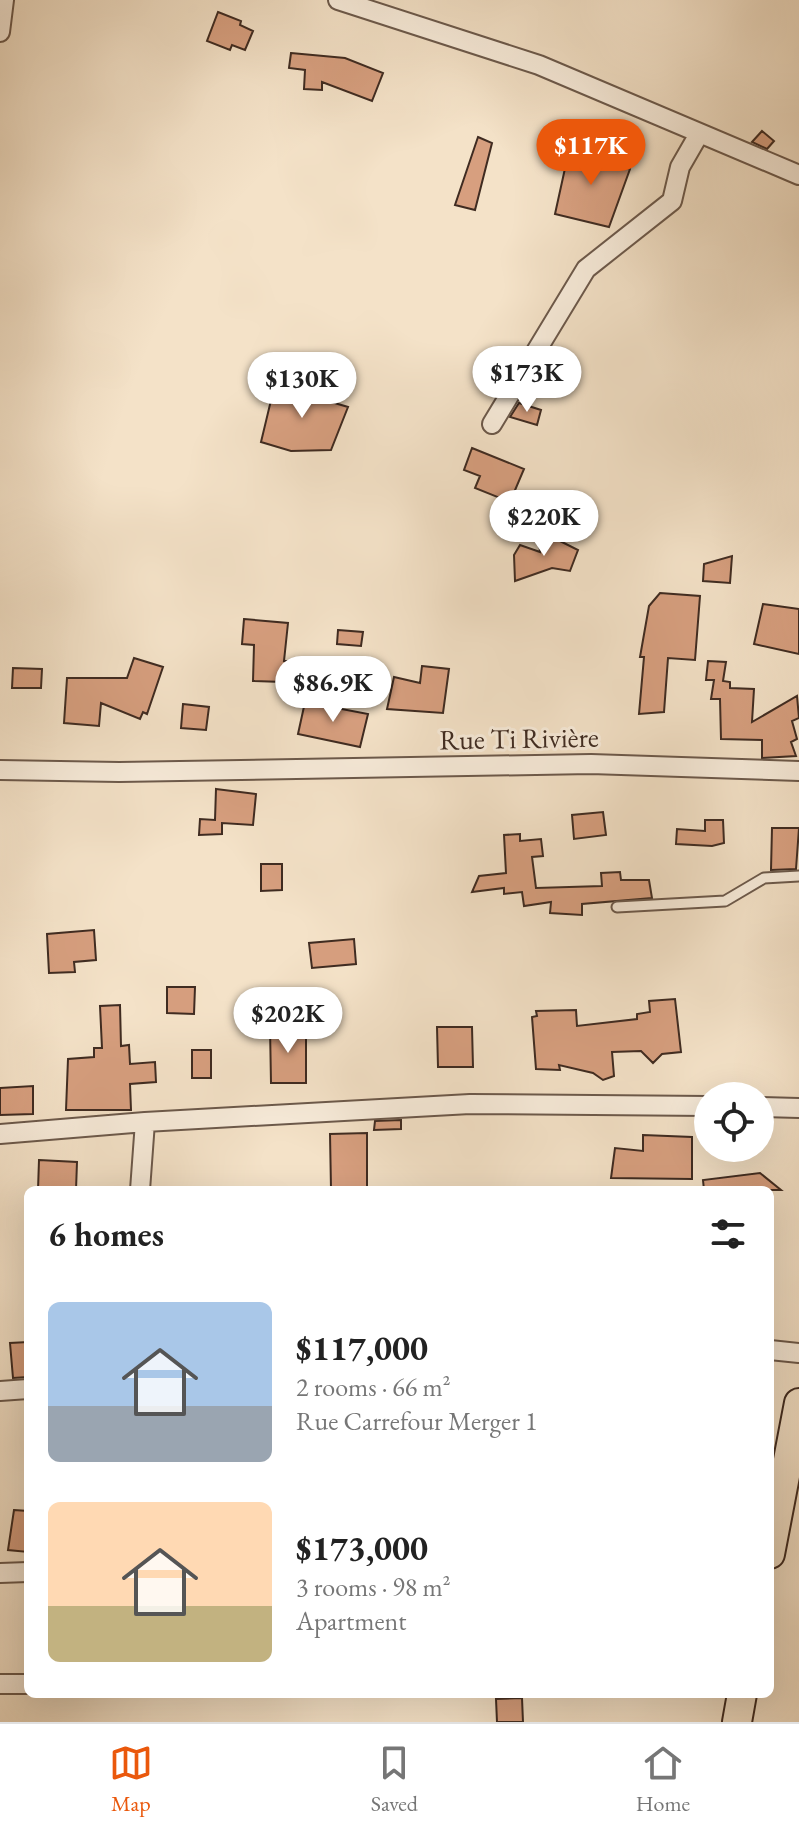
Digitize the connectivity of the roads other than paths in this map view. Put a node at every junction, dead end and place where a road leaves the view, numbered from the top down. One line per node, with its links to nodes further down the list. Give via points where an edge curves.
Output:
1 (4, 0): 3 (street)
2 (338, 0): 4 (street, via 539,65)
3 (0, 32)
4 (699, 134): 5 (street); 6 (street, via 680,167 672,201 586,269)
5 (799, 175)
6 (492, 424)
7 (0, 770): 8 (street, Rue Ti Rivière, via 591,764)
8 (799, 771)
9 (799, 876): 10 (lane, via 764,878 725,901)
10 (617, 907)
11 (694, 1106): 14 (street, via 470,1104)
12 (774, 1107): 13 (street)
13 (799, 1108)
14 (145, 1122): 15 (street); 16 (street)
15 (0, 1134)
16 (140, 1186)
17 (774, 1350): 18 (street)
18 (799, 1353)
19 (24, 1389): 20 (street)
20 (0, 1391)
21 (799, 1403): 22 (main road)
22 (794, 1450): 23 (main road)
23 (775, 1510)
24 (24, 1572): 25 (street)
25 (0, 1573)
26 (0, 1684): 27 (street)
27 (24, 1684)
28 (741, 1698): 29 (main road)
29 (737, 1722)

